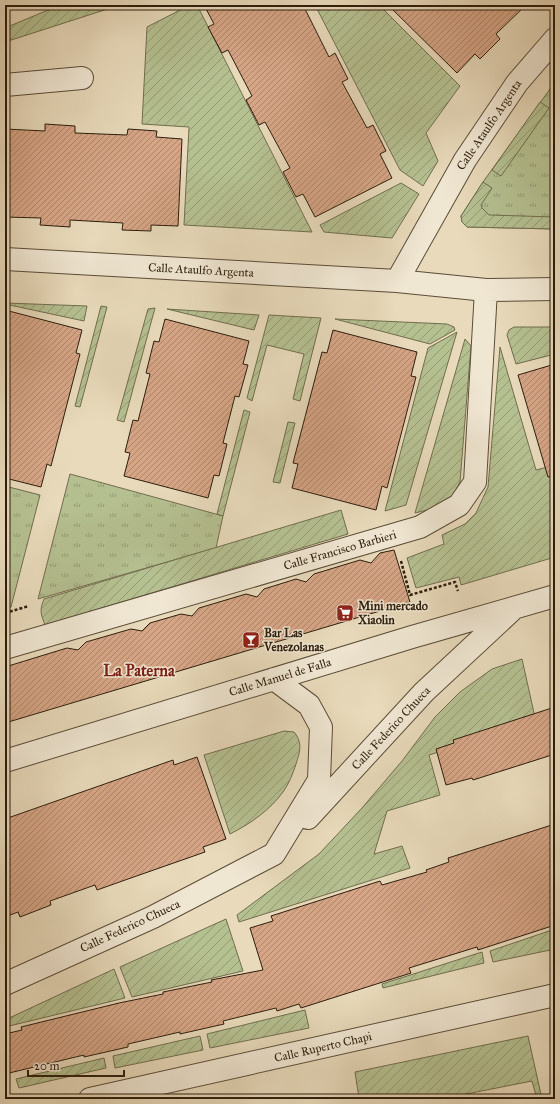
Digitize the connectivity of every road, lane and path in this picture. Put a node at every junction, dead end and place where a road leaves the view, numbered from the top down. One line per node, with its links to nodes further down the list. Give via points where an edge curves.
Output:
1 (555, 39): 5 (street, Calle Ataulfo Argenta, via 516,83 465,160)
2 (82, 78): 3 (street)
3 (5, 85)
4 (5, 259): 5 (street, Calle Ataulfo Argenta)
5 (398, 281): 7 (street, Calle Ataulfo Argenta)
6 (555, 289): 7 (street, Calle Ataulfo Argenta)
7 (486, 290): 14 (street, Calle Francisco Barbieri, via 474,482 459,505 420,527)
8 (400, 554): 9 (path, via 410,595 455,582)
9 (458, 591)
10 (555, 596): 12 (street, Calle Manuel de Falla)
11 (29, 606): 13 (path)
12 (514, 608): 15 (street, Calle Manuel de Falla); 17 (street, Calle Federico Chueca, via 424,692)
13 (5, 613)
14 (5, 648)
15 (274, 679): 16 (street, Calle Manuel de Falla); 17 (street, via 309,705 321,727 319,780)
16 (5, 761)
17 (274, 854): 18 (street, Calle Federico Chueca, via 152,917)
18 (5, 984)
19 (555, 995): 20 (street, Calle Ruperto Chapi)
20 (90, 1099)

